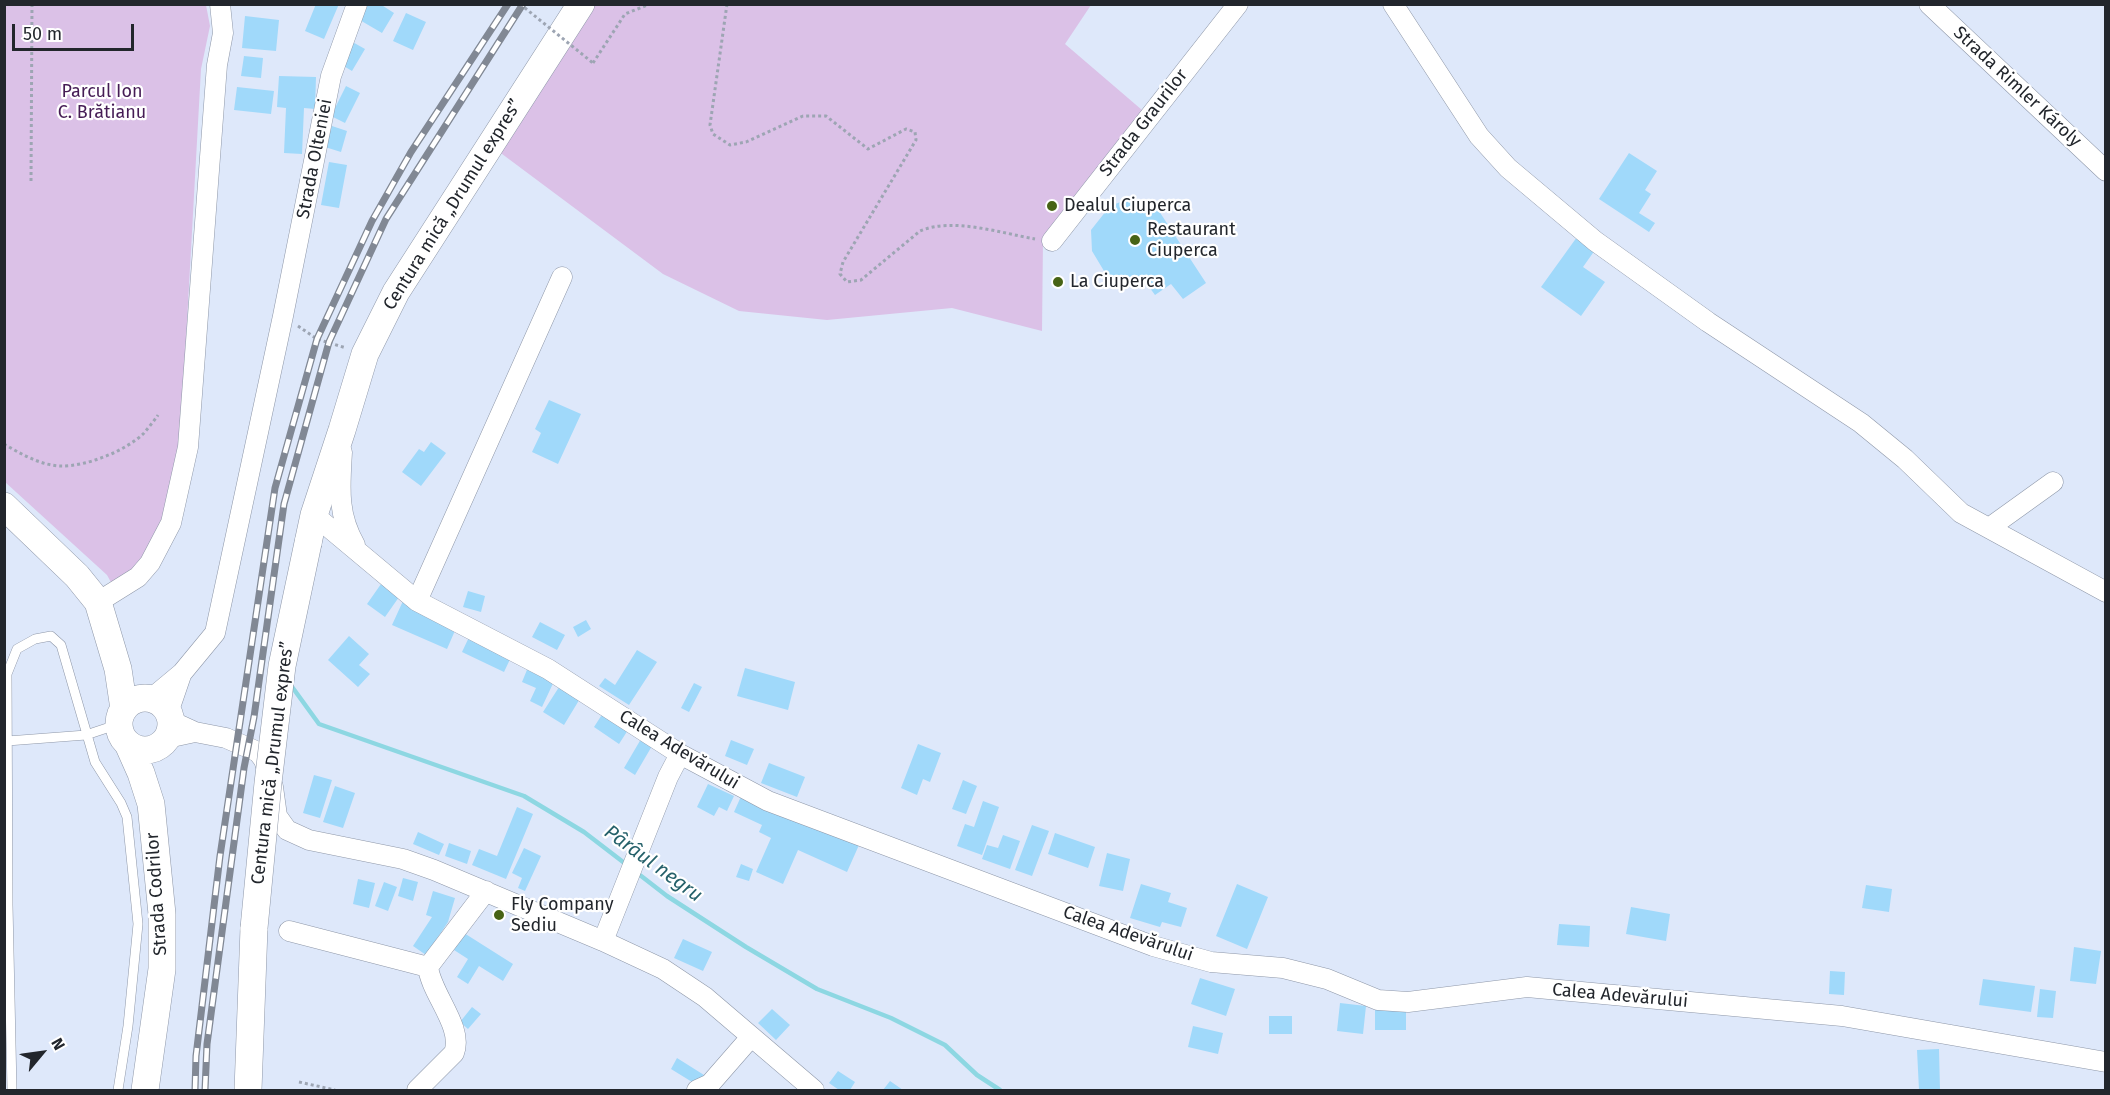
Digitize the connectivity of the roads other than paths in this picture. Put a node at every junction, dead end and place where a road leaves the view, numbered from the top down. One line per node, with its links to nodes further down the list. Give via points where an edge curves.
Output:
1 (220, 4): 18 (street, via 223,33 217,65 183,476 171,523 150,563 138,577)
2 (357, 4): 19 (street, Strada Olteniei, via 331,76 215,633)
3 (581, 4): 10 (main road, Centura mică „Drumul expres”, via 396,292 365,354)
4 (1238, 4): 8 (street, Strada Graurilor)
5 (1393, 4): 14 (street, via 1479,136 1508,168 1595,241 1708,322 1861,423 1960,513)
6 (1929, 4): 7 (street, Strada Rimler Károly)
7 (2106, 171)
8 (1052, 241)
9 (562, 277): 17 (street)
10 (342, 430): 13 (main road, Centura mică „Drumul expres”); 15 (street, via 340,501 346,530)
11 (2053, 482): 14 (street)
12 (4, 506): 18 (main road, via 77,576)
13 (314, 515): 15 (street, Calea Adevărului); 34 (main road, Centura mică „Drumul expres”, bridge, via 282,666 267,783 255,928)
14 (1989, 528): 16 (street)
15 (360, 553): 17 (street, Calea Adevărului)
16 (2106, 592)
17 (417, 601): 22 (street, Calea Adevărului, via 548,669)
18 (98, 602): 19 (main road, Strada Codrilor)
19 (149, 721): 20 (lane); 24 (street, via 226,738 258,752 273,787 277,816 287,830 309,840 403,859); 28 (main road, Strada Codrilor, via 141,773 151,804 162,914 162,969)
20 (86, 735): 21 (lane); 21 (lane, via 61,645 51,636 17,649 7,674); 28 (lane, via 95,762 127,817 138,924)
21 (7, 741): 23 (lane)
22 (680, 754): 26 (street); 30 (street, Calea Adevărului, via 768,801 1153,946 1211,962 1283,968 1327,979 1378,1000 1408,1002 1527,987 1842,1016)
23 (6, 807): 31 (lane)
24 (486, 891): 26 (street); 27 (street)
25 (289, 931): 27 (street)
26 (603, 941): 29 (street, via 663,969 705,997)
27 (428, 967): 35 (street, via 455,1032 456,1046 454,1053)
28 (141, 1025): 32 (lane); 33 (main road, Strada Codrilor)
29 (751, 1037): 36 (street, via 710,1084); 37 (street)
30 (2106, 1062)
31 (12, 1090)
32 (118, 1090)
33 (145, 1090)
34 (248, 1090)
35 (417, 1090)
36 (697, 1090)
37 (814, 1090)

